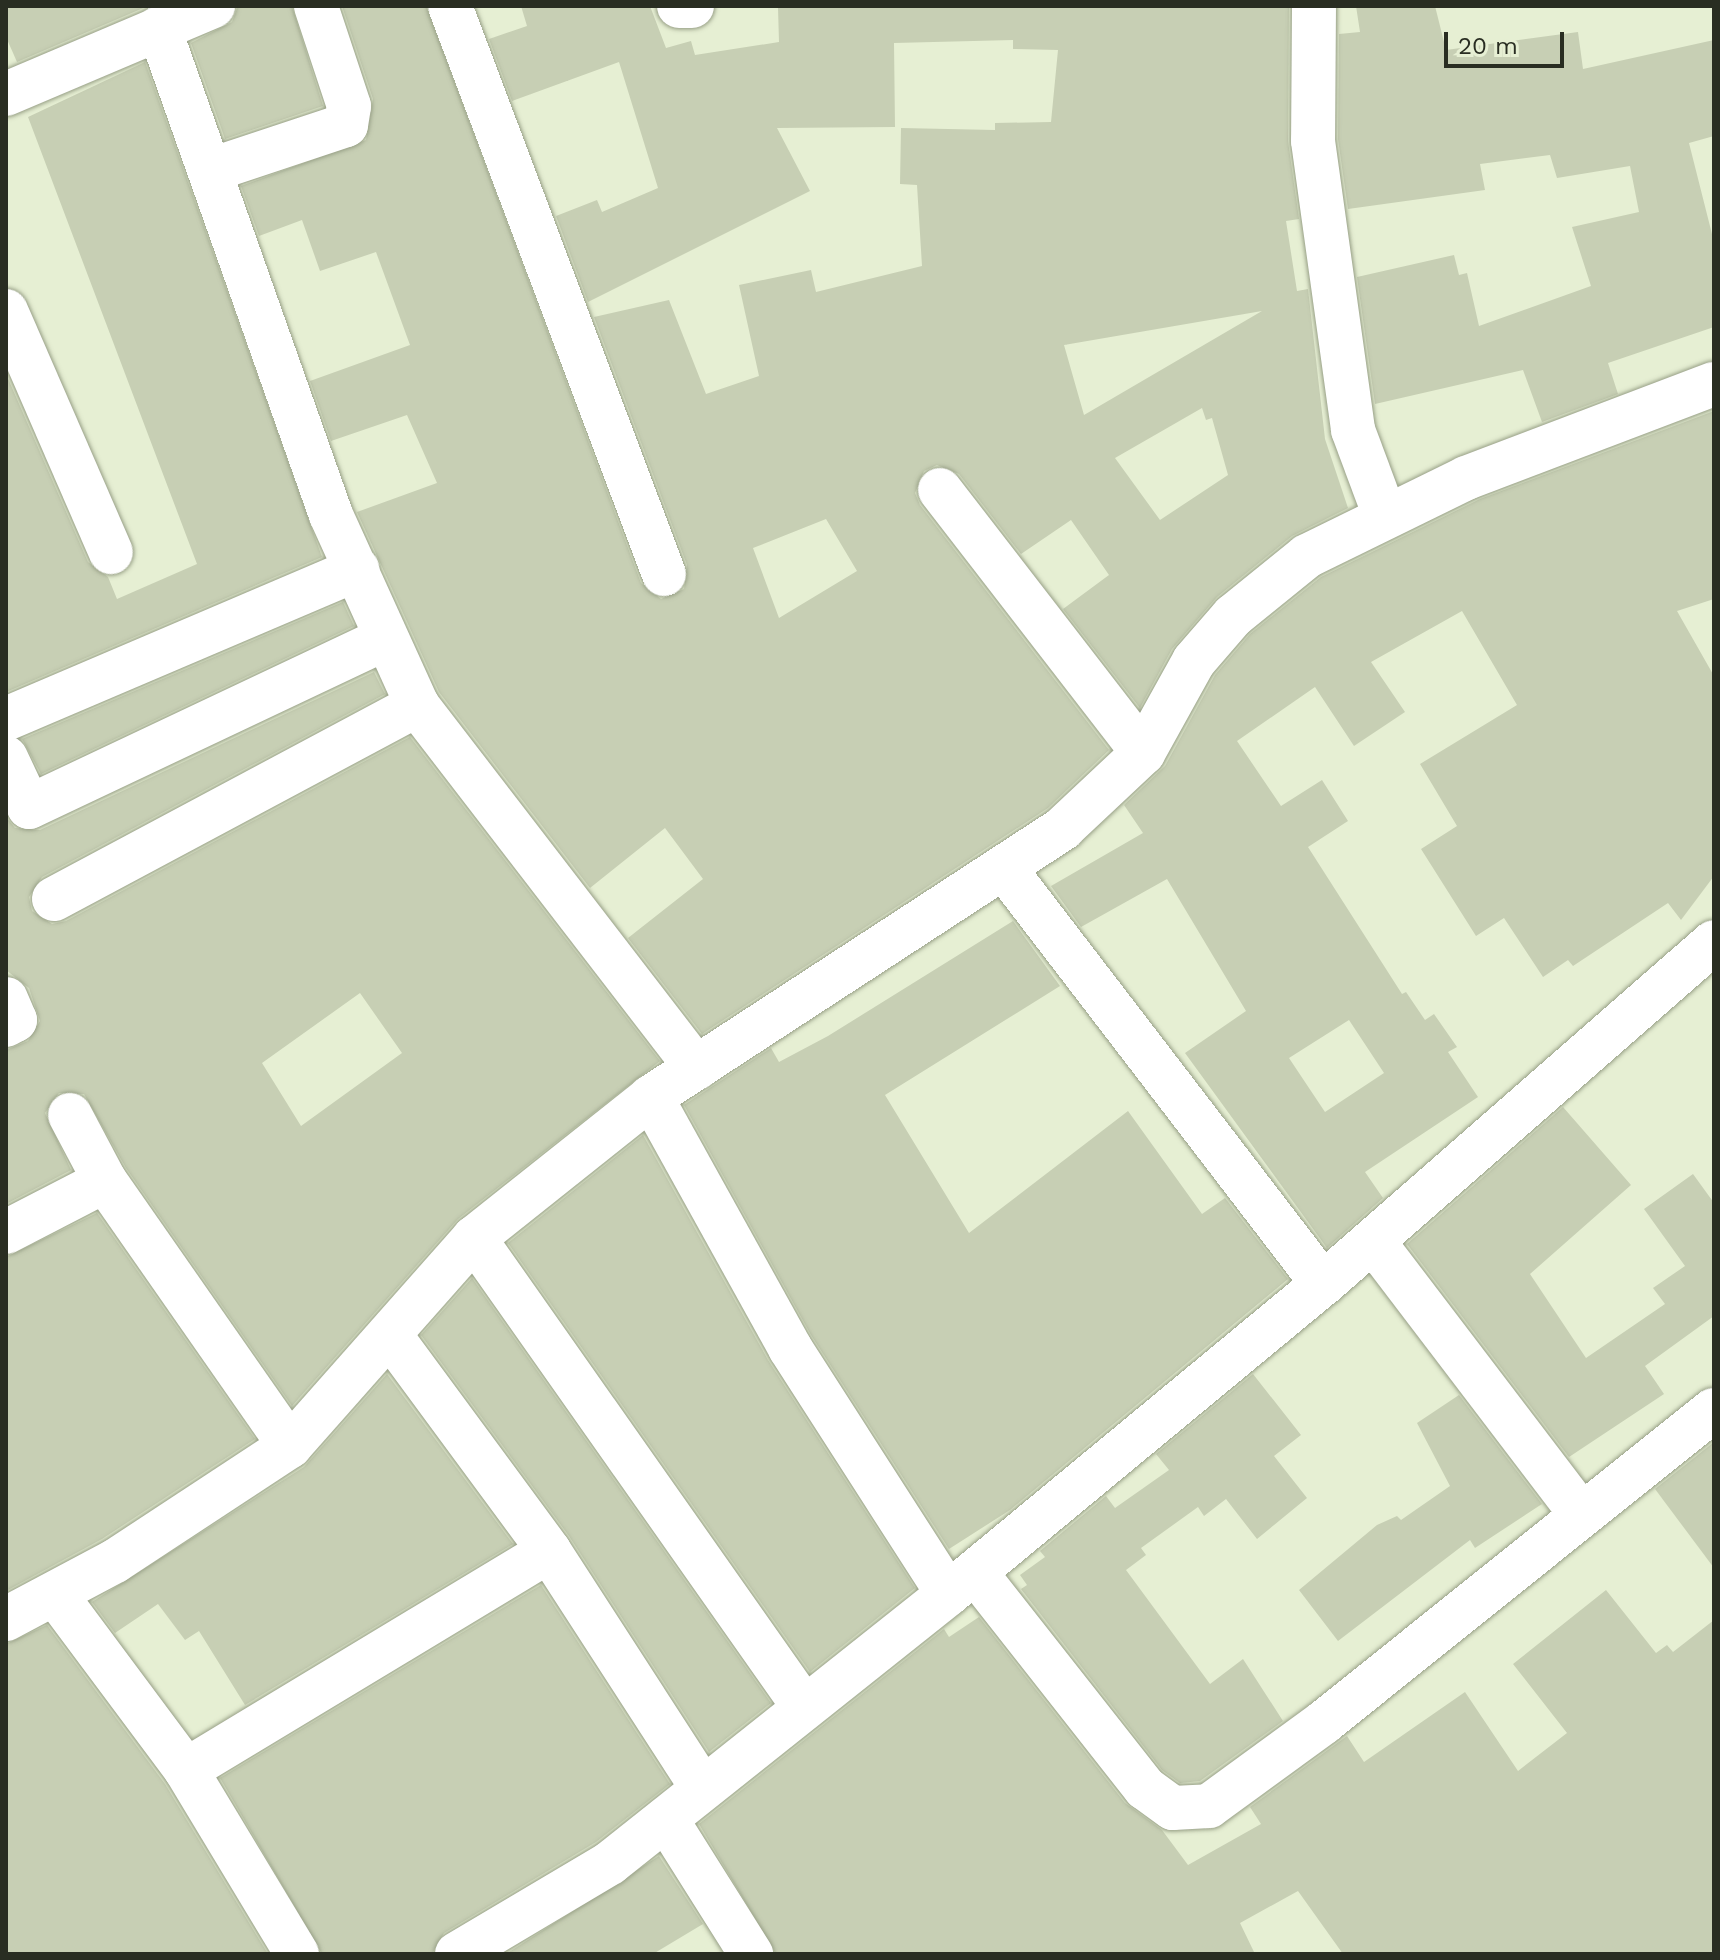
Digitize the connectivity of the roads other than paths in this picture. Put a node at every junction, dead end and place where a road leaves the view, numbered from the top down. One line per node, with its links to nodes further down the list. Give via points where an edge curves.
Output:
1 (213, 6): 7 (street)
2 (316, 6): 9 (street, via 349,106 346,125)
3 (450, 6): 16 (street)
4 (679, 6): 5 (street)
5 (692, 6)
6 (1314, 6): 13 (street, via 1313,141 1346,384 1353,430)
7 (159, 28): 8 (street); 9 (street)
8 (6, 94)
9 (214, 169): 15 (street, via 331,515)
10 (6, 311): 14 (street)
11 (1714, 384): 13 (street, via 1466,478)
12 (940, 490): 20 (street)
13 (1385, 516): 20 (street, via 1307,556 1233,616 1194,661)
14 (111, 552)
15 (357, 569): 17 (street); 19 (street)
16 (664, 574)
17 (385, 639): 18 (street); 21 (street, via 29,807)
18 (417, 705): 23 (street); 27 (street)
19 (6, 719)
20 (1143, 753): 22 (street, via 1063,828)
21 (6, 758)
22 (1004, 868): 27 (street); 34 (street)
23 (54, 899)
24 (1714, 942): 33 (street)
25 (6, 999): 26 (street, via 15,1020)
26 (6, 1025)
27 (697, 1068): 28 (street)
28 (651, 1097): 32 (street); 40 (street, via 790,1348)
29 (70, 1115): 30 (street)
30 (105, 1181): 31 (street); 37 (street)
31 (6, 1232)
32 (474, 1238): 35 (street); 43 (street)
33 (1373, 1241): 34 (street); 38 (street)
34 (1323, 1284): 40 (street)
35 (390, 1335): 37 (street); 39 (street)
36 (1714, 1410): 38 (street)
37 (290, 1446): 41 (street)
38 (1580, 1513): 40 (street, via 1324,1722 1209,1806 1173,1808 1145,1788)
39 (549, 1551): 44 (street); 45 (street)
40 (962, 1583): 43 (street)
41 (55, 1594): 42 (street); 44 (street)
42 (6, 1619)
43 (804, 1707): 45 (street)
44 (186, 1770): 47 (street)
45 (703, 1789): 46 (street)
46 (666, 1819): 48 (street, via 610,1863); 49 (street)
47 (297, 1954)
48 (457, 1954)
49 (751, 1954)

